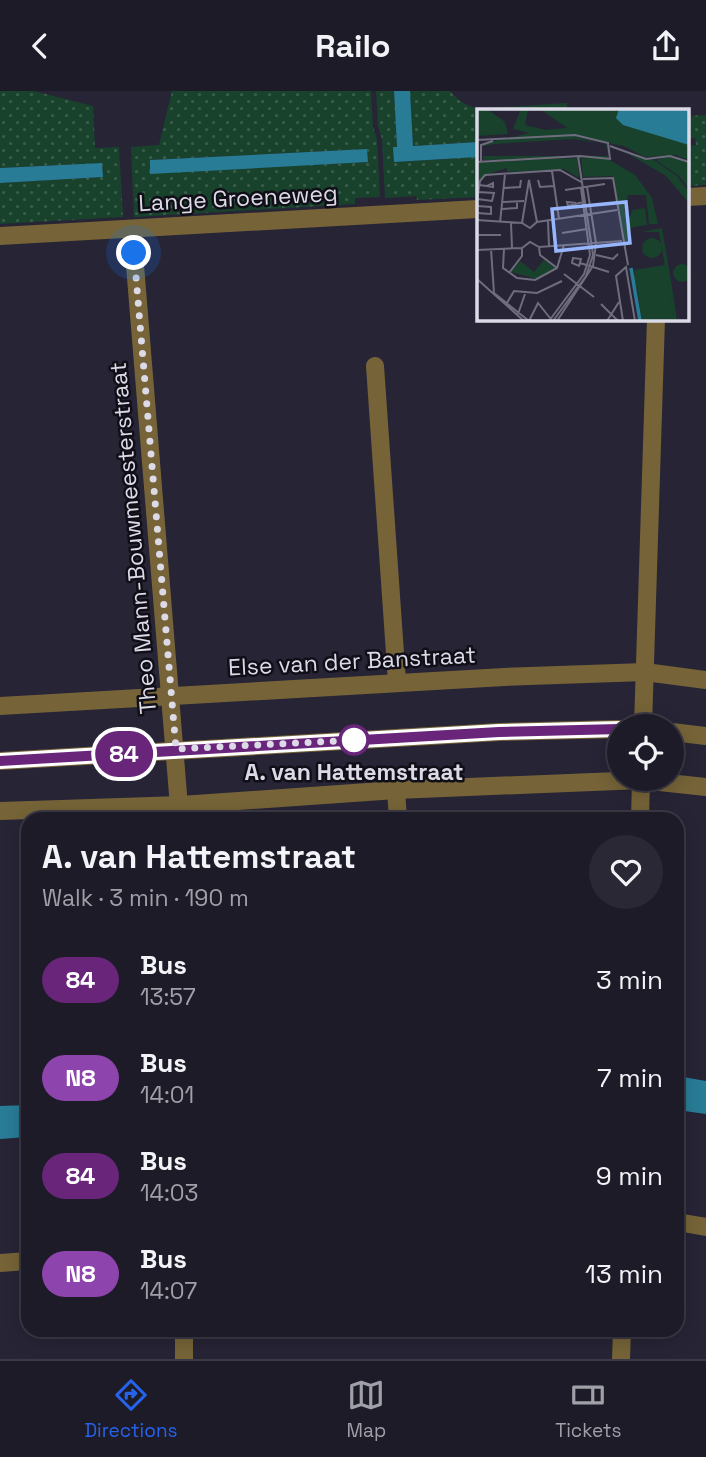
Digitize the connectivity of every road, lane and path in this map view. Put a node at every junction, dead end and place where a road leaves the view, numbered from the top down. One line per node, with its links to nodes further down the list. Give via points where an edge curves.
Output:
1 (706, 196): 2 (street)
2 (688, 197)
3 (477, 209): 4 (street, Lange Groeneweg)
4 (0, 236)
5 (134, 253): 11 (street, Theo Mann-Bouwmeesterstraat)
6 (656, 320): 8 (street)
7 (375, 366): 10 (street)
8 (645, 672): 9 (street, Else van der Banstraat); 10 (street, Else van der Banstraat); 13 (street)
9 (706, 680)
10 (397, 682): 11 (street, Else van der Banstraat)
11 (171, 695): 12 (street, Else van der Banstraat); 17 (street, Theo Mann-Bouwmeesterstraat)
12 (0, 706)
13 (643, 714)
14 (607, 729): 17 (street)
15 (684, 733): 16 (street)
16 (706, 736)
17 (176, 749): 18 (street); 25 (street, Theo Mann-Bouwmeesterstraat)
18 (0, 761)
19 (607, 781): 22 (street)
20 (684, 784): 21 (street)
21 (706, 786)
22 (396, 790): 25 (street); 26 (street)
23 (641, 791): 27 (street)
24 (0, 811): 25 (street)
25 (181, 812)
26 (398, 812)
27 (640, 812)
28 (684, 1223): 29 (street)
29 (706, 1227)
30 (21, 1262): 31 (street)
31 (0, 1263)
32 (184, 1337): 34 (street)
33 (622, 1337): 35 (street)
34 (184, 1359)
35 (621, 1359)

